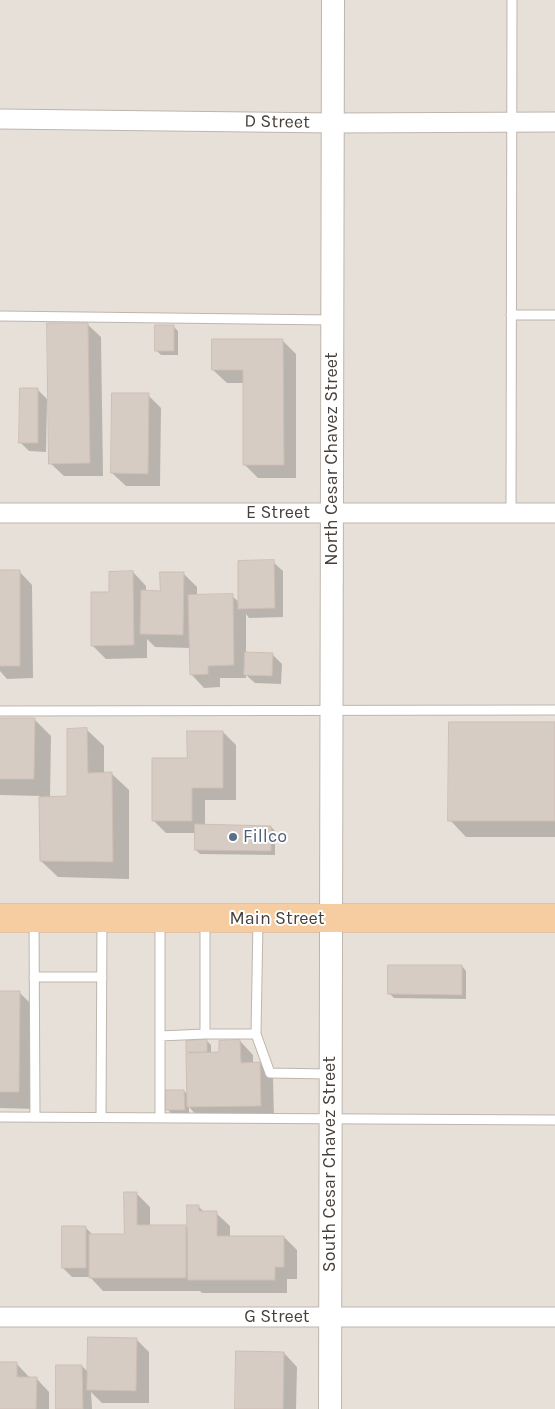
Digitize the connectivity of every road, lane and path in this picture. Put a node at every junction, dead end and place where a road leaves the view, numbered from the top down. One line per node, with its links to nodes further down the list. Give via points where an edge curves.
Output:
1 (333, 0): 6 (street, North Cesar Chavez Street)
2 (512, 0): 4 (lane)
3 (0, 119): 6 (street, D Street)
4 (511, 122): 5 (street, D Street); 6 (street, D Street); 7 (lane)
5 (555, 122)
6 (333, 123): 10 (street, North Cesar Chavez Street)
7 (511, 315): 8 (lane); 13 (lane)
8 (555, 315)
9 (0, 316): 10 (lane)
10 (332, 320): 12 (street, North Cesar Chavez Street)
11 (0, 513): 12 (street, E Street)
12 (332, 513): 13 (street, E Street); 17 (street, North Cesar Chavez Street)
13 (511, 513): 14 (street, E Street)
14 (555, 513)
15 (555, 710): 17 (lane)
16 (0, 711): 17 (lane)
17 (331, 711): 25 (street, North Cesar Chavez Street)
18 (0, 918): 19 (main road, Main Street)
19 (34, 918): 20 (main road, Main Street); 26 (lane)
20 (102, 918): 21 (main road, Main Street); 27 (lane)
21 (160, 918): 22 (main road, Main Street); 30 (lane)
22 (205, 918): 24 (main road, Main Street); 28 (lane)
23 (555, 918): 25 (main road, Main Street)
24 (258, 919): 25 (main road, Main Street); 29 (lane)
25 (331, 919): 31 (street, South Cesar Chavez Street)
26 (34, 977): 27 (lane); 33 (lane)
27 (102, 977): 34 (lane)
28 (205, 1034): 29 (lane); 30 (lane)
29 (256, 1034): 31 (lane, via 270,1073)
30 (160, 1036): 35 (lane)
31 (330, 1074): 36 (street, South Cesar Chavez Street)
32 (0, 1117): 33 (lane)
33 (35, 1117): 34 (lane)
34 (102, 1117): 35 (lane)
35 (160, 1118): 36 (lane)
36 (330, 1119): 37 (lane); 39 (street, South Cesar Chavez Street)
37 (555, 1120)
38 (0, 1317): 39 (street, G Street)
39 (330, 1317): 40 (street, G Street); 41 (street, South Cesar Chavez Street)
40 (555, 1317)
41 (330, 1409)

